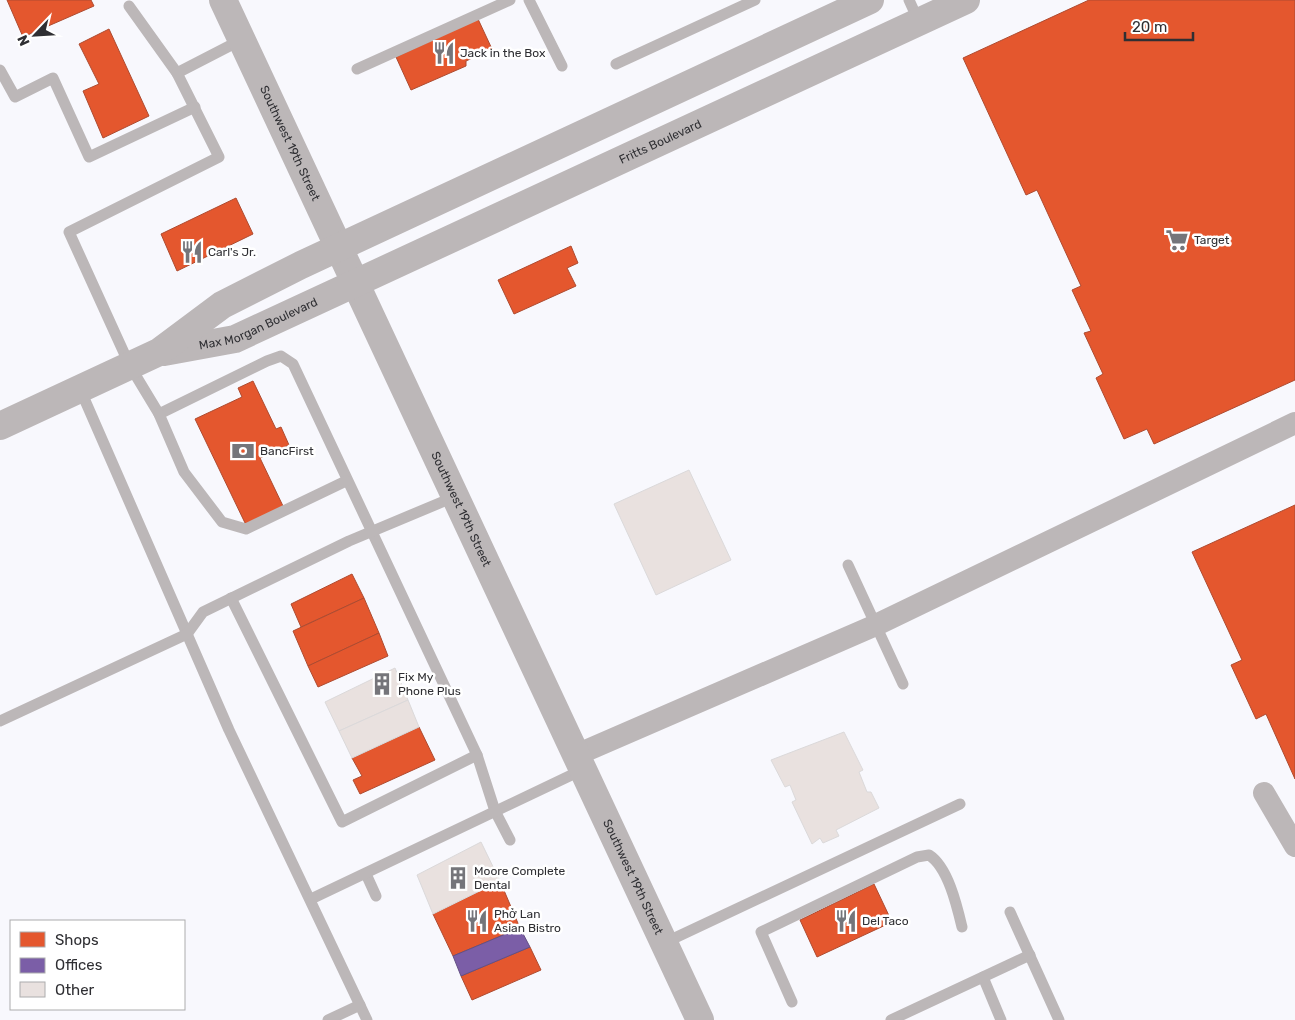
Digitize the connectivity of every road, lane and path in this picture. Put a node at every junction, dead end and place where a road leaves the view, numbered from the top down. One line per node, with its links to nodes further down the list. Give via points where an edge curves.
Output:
1 (222, 0): 9 (street, Southwest 19th Street)
2 (510, 0): 12 (lane)
3 (529, 0): 11 (lane)
4 (755, 0): 10 (lane)
5 (870, 0): 16 (street)
6 (966, 0): 8 (street, Fritts Boulevard)
7 (129, 6): 14 (lane)
8 (914, 11): 17 (street, Fritts Boulevard)
9 (241, 40): 14 (lane); 16 (street, Southwest 19th Street)
10 (616, 64)
11 (562, 66)
12 (358, 69)
13 (0, 70): 15 (lane, via 15,97 53,78 89,157)
14 (177, 73): 15 (lane)
15 (195, 107): 19 (lane, via 218,157 69,232)
16 (338, 247): 17 (street, Southwest 19th Street); 18 (street, Max Morgan Boulevard, via 222,305)
17 (355, 284): 18 (street, Max Morgan Boulevard, via 235,339); 25 (street, Southwest 19th Street)
18 (159, 352): 19 (street, Max Morgan Boulevard)
19 (130, 366): 20 (street, Max Morgan Boulevard); 21 (lane)
20 (80, 389): 23 (street, Max Morgan Boulevard); 30 (lane)
21 (159, 414): 24 (lane, via 184,472 222,522 246,529); 24 (lane, via 281,356 293,364)
22 (1295, 423): 29 (street)
23 (0, 426)
24 (346, 481): 26 (lane)
25 (454, 497): 26 (lane); 34 (street, Southwest 19th Street)
26 (372, 531): 28 (lane); 33 (lane)
27 (848, 565): 29 (lane)
28 (232, 598): 30 (lane, via 203,612); 33 (lane, via 342,822)
29 (876, 625): 31 (lane); 34 (street)
30 (188, 634): 32 (lane); 42 (lane, via 229,730)
31 (903, 684)
32 (0, 721)
33 (477, 755): 37 (lane)
34 (579, 762): 37 (lane); 45 (street, Southwest 19th Street)
35 (1264, 793): 39 (street)
36 (960, 804): 45 (lane)
37 (496, 811): 38 (lane); 40 (lane)
38 (510, 840)
39 (1295, 846)
40 (366, 874): 41 (lane); 42 (lane)
41 (376, 896)
42 (311, 900): 49 (lane)
43 (1010, 912): 46 (lane)
44 (962, 927): 48 (lane, via 956,902 938,860 929,855 916,857 761,932)
45 (664, 943): 52 (street, Southwest 19th Street)
46 (1030, 955): 47 (lane); 55 (lane)
47 (983, 977): 53 (lane); 54 (lane)
48 (792, 1002)
49 (360, 1005): 50 (lane); 51 (lane)
50 (328, 1020)
51 (367, 1020)
52 (700, 1020)
53 (891, 1020)
54 (1001, 1020)
55 (1060, 1020)

